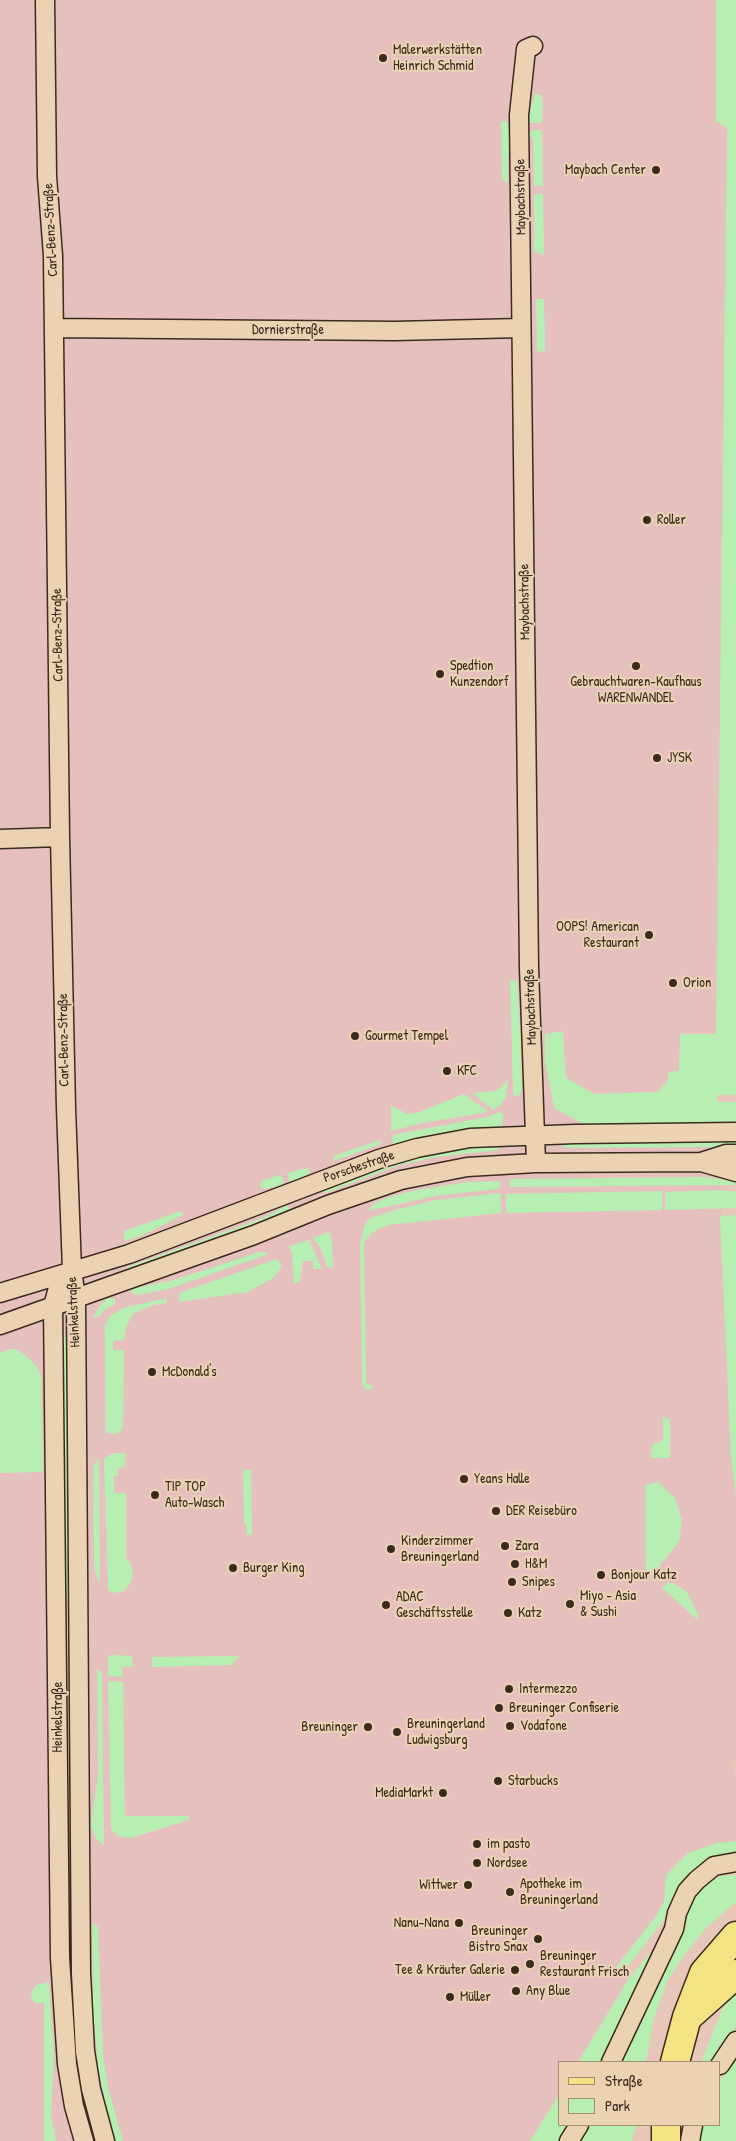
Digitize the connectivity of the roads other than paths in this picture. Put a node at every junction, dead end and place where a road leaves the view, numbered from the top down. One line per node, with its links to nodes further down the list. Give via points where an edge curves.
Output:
1 (45, 0): 3 (street, Carl-Benz-Straße)
2 (533, 46): 4 (street, Maybachstraße, via 526,49 519,115)
3 (54, 328): 4 (street, Dornierstraße, via 395,331); 5 (street, Carl-Benz-Straße)
4 (521, 328): 8 (street, Maybachstraße)
5 (60, 837): 6 (street); 13 (street, Carl-Benz-Straße)
6 (0, 839)
7 (736, 1132): 8 (street, Porschestraße)
8 (535, 1136): 11 (street, Maybachstraße); 13 (street, Porschestraße, via 470,1138 390,1155 129,1254)
9 (736, 1154): 10 (street, Porschestraße)
10 (701, 1162): 11 (street, Porschestraße); 12 (street, Porschestraße)
11 (536, 1163): 15 (street, Porschestraße, via 467,1167 401,1180)
12 (736, 1172)
13 (72, 1270): 14 (street, Porschestraße); 15 (street, Heinkelstraße); 16 (street, Heinkelstraße, via 58,1288)
14 (0, 1293)
15 (76, 1298): 16 (street, Porschestraße); 21 (street, Heinkelstraße)
16 (53, 1306): 17 (street, Porschestraße); 20 (street, Heinkelstraße)
17 (0, 1324)
18 (736, 1862): 25 (street, via 714,1866 687,1891 674,1929)
19 (736, 1936): 23 (main road, via 704,1973)
20 (61, 1973): 21 (street); 29 (street, Heinkelstraße, via 67,2064)
21 (81, 1973): 30 (street, Heinkelstraße, via 85,2051)
22 (736, 1974): 23 (main road)
23 (687, 2018): 26 (main road)
24 (736, 2041): 27 (street)
25 (611, 2061)
26 (675, 2061)
27 (721, 2063)
28 (578, 2126): 31 (street)
29 (84, 2141)
30 (105, 2141)
31 (569, 2141)

